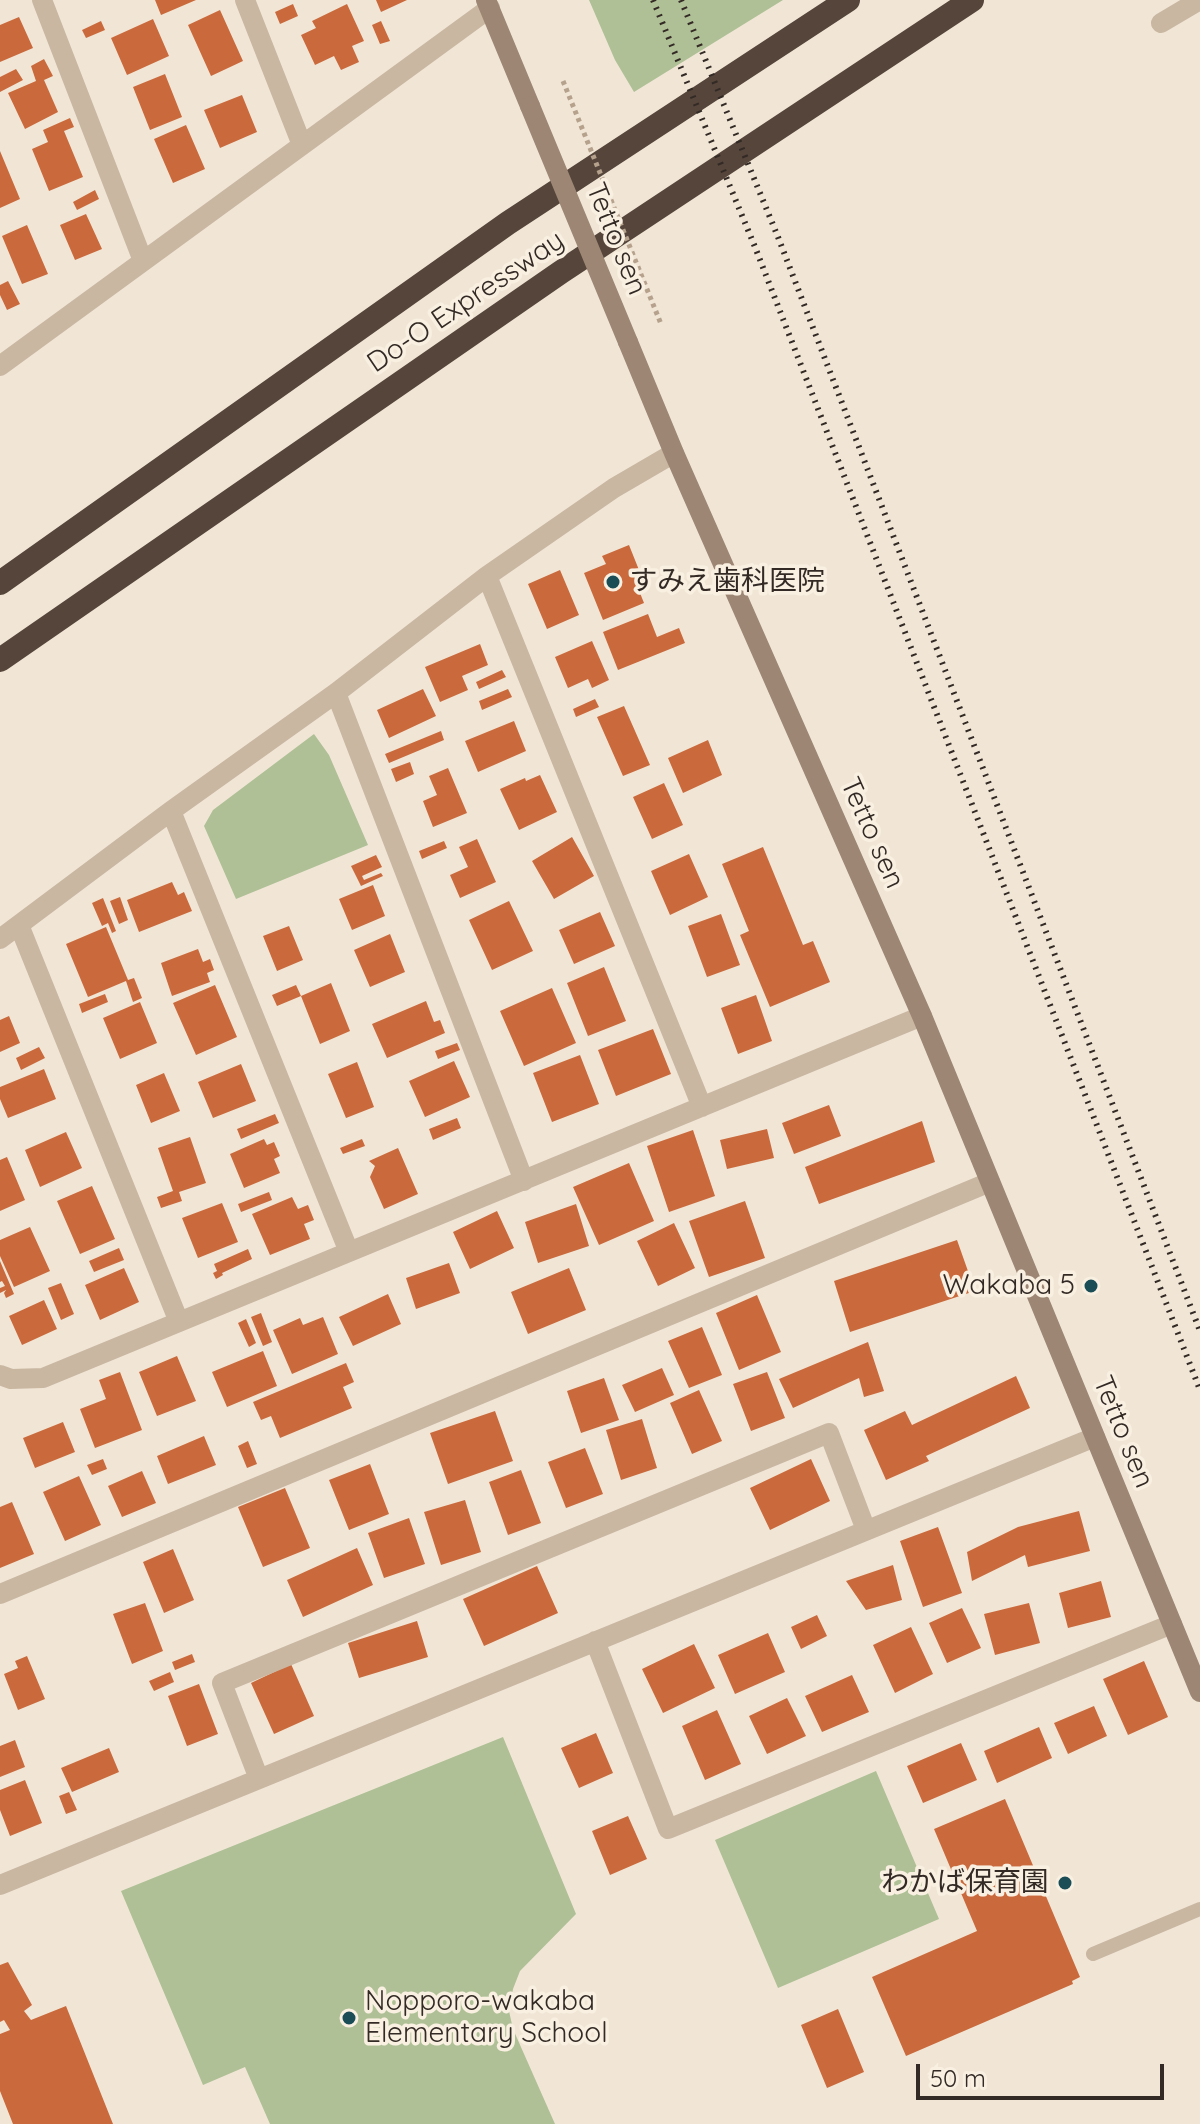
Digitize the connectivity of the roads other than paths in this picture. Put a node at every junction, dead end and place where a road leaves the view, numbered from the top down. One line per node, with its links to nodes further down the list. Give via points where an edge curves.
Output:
1 (42, 0): 9 (street)
2 (245, 0): 8 (street)
3 (848, 0): 13 (highway, Do-O Expressway, via 508,223)
4 (972, 0): 14 (highway, Do-O Expressway, via 561,272)
5 (1195, 1): 7 (street)
6 (488, 4): 8 (street); 11 (street, Tetto sen, bridge)
7 (1161, 23)
8 (302, 145): 9 (street)
9 (143, 261): 10 (street)
10 (0, 366)
11 (674, 453): 12 (street); 19 (street, Tetto sen)
12 (487, 576): 15 (street); 20 (street)
13 (0, 583)
14 (0, 660)
15 (336, 693): 16 (street); 21 (street)
16 (171, 811): 17 (street); 23 (street)
17 (19, 925): 18 (street); 24 (street)
18 (0, 939)
19 (922, 1016): 20 (street); 22 (street, Tetto sen)
20 (702, 1107): 21 (street)
21 (524, 1181): 23 (street)
22 (990, 1182): 26 (street, Tetto sen); 28 (street)
23 (349, 1252): 24 (street)
24 (179, 1322): 25 (street, via 43,1378)
25 (0, 1375)
26 (1095, 1437): 27 (street); 29 (street, Tetto sen)
27 (866, 1530): 30 (street); 32 (street, via 829,1433 222,1683)
28 (0, 1594)
29 (1172, 1624): 30 (street, via 668,1829); 31 (street, Tetto sen)
30 (595, 1641): 32 (street)
31 (1200, 1692)
32 (259, 1779): 33 (street)
33 (0, 1885)
34 (1200, 1909): 35 (lane)
35 (1093, 1954)

